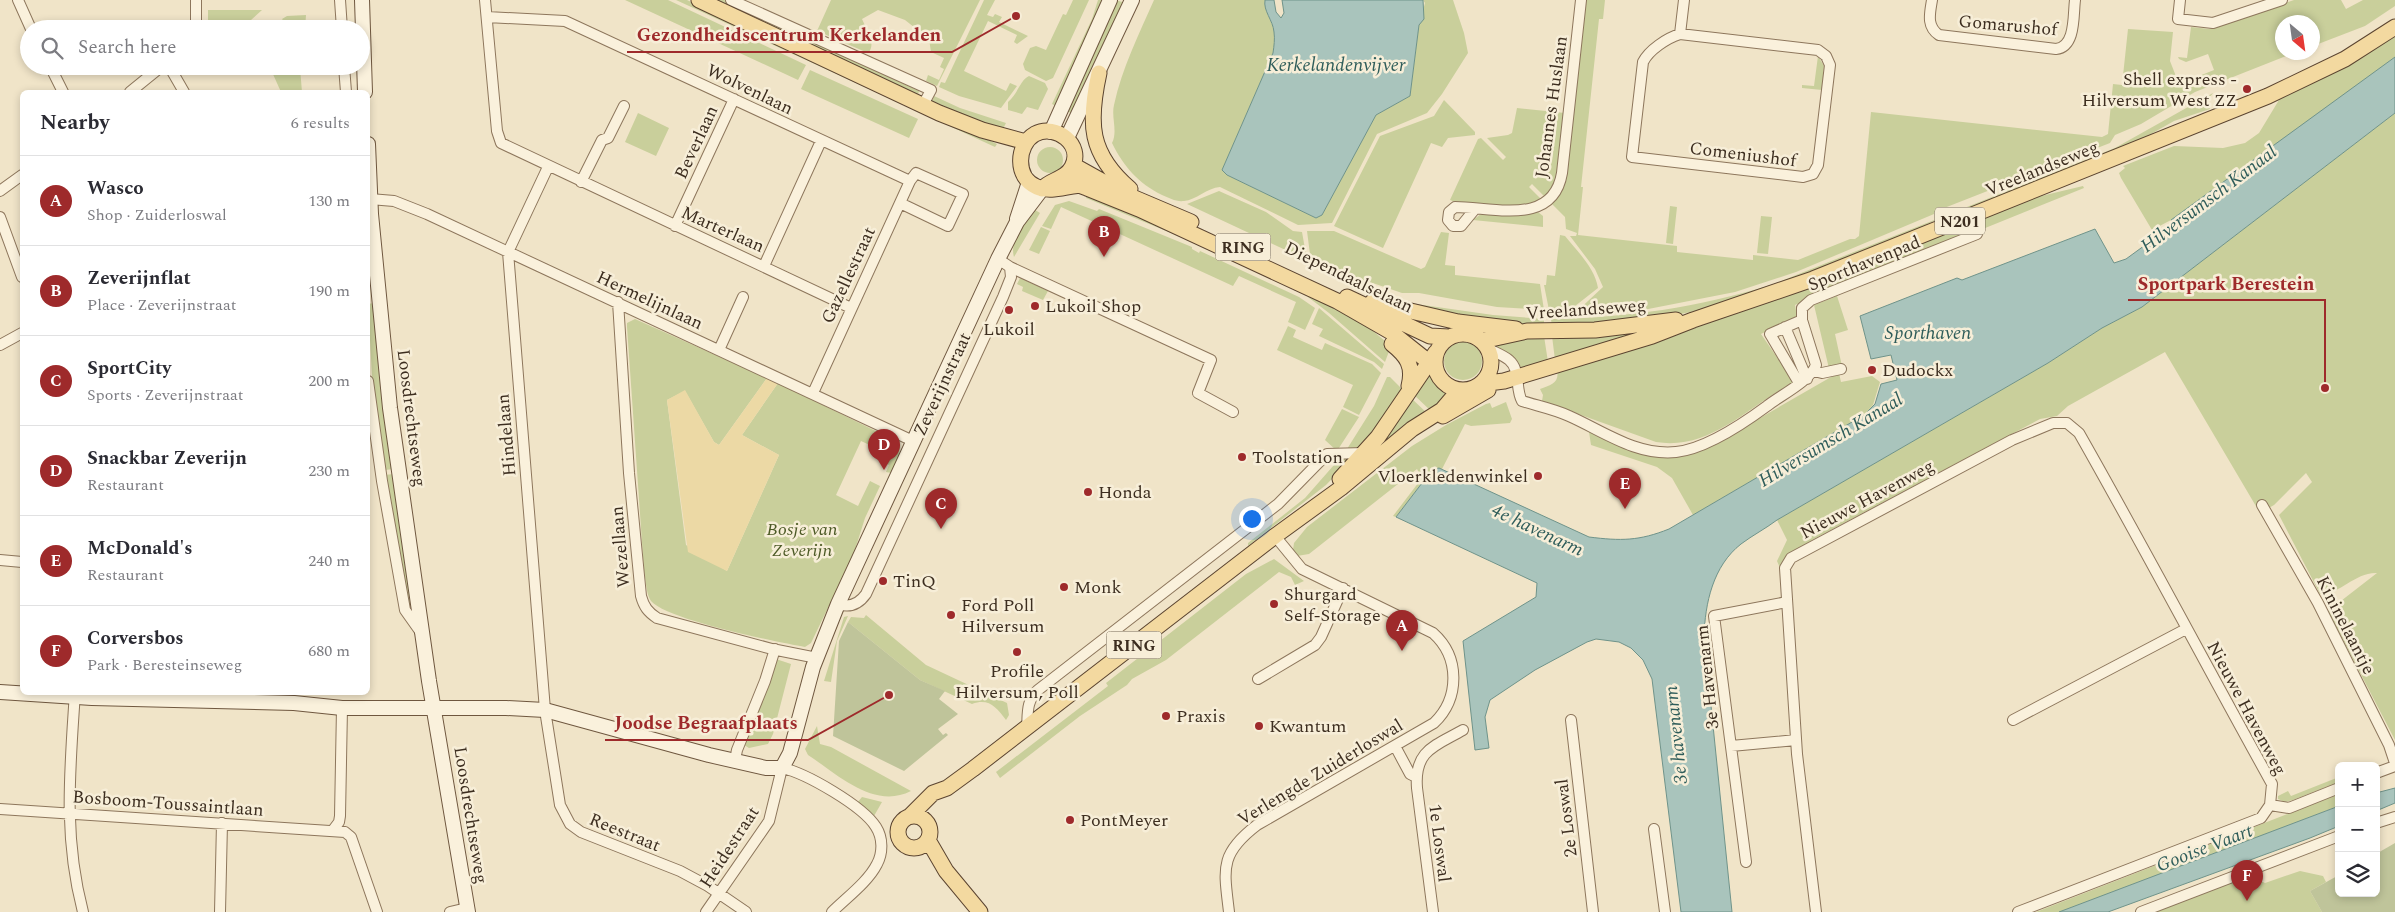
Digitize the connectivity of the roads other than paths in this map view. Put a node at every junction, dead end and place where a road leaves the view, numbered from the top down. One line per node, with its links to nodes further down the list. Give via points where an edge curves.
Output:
1 (18, 0): 17 (street)
2 (196, 0): 18 (street)
3 (340, 0): 19 (street)
4 (485, 0): 16 (street, Marterlaan)
5 (698, 0): 35 (main road)
6 (731, 0): 35 (street, via 930,90)
7 (1110, 0): 37 (street)
8 (1132, 0): 23 (street)
9 (1581, 0): 51 (street, Johannes Huslaan, via 1559,186 1549,199 1534,208 1519,211)
10 (1684, 0): 22 (street)
11 (1932, 0): 12 (street, Gomarushof, via 1930,22 1939,35 2056,49 2063,48 2070,41)
12 (2075, 0)
13 (2180, 0): 14 (street, via 2178,19 2213,23)
14 (2282, 0)
15 (359, 4): 20 (street)
16 (487, 17): 34 (street, Wolvenlaan, via 565,20); 41 (street, Marterlaan, via 498,138 509,148)
17 (27, 20)
18 (196, 20)
19 (341, 20)
20 (360, 20)
21 (2395, 27): 65 (main road, Vreelandseweg / N201, via 2345,59 2268,96 1813,279)
22 (1680, 34): 22 (street, Comeniushof, via 1643,62 1632,157 1803,177 1813,174 1818,165 1830,65 1825,54 1818,50)
23 (1099, 73): 38 (street); 49 (main road, via 1092,104 1095,142 1114,176)
24 (54, 75): 29 (street)
25 (151, 75): 30 (street)
26 (174, 75): 31 (street)
27 (345, 75): 32 (street)
28 (364, 75): 33 (street)
29 (62, 90)
30 (132, 90)
31 (183, 90)
32 (346, 90)
33 (365, 90)
34 (734, 99): 39 (street, Wolvenlaan); 53 (street, Beverlaan)
35 (923, 105): 40 (main road, via 982,130)
36 (624, 106): 45 (street, via 608,138 602,140)
37 (1051, 132): 38 (main road); 40 (main road, via 1038,133)
38 (1067, 138): 43 (main road, via 1074,153)
39 (821, 141): 44 (street, Wolvenlaan); 57 (street)
40 (1025, 153): 46 (main road, via 1023,171)
41 (548, 167): 45 (street, Marterlaan); 55 (street, Hindelaan)
42 (20, 176): 47 (street)
43 (1070, 178): 46 (main road); 49 (main road, Diependaalselaan / RING); 64 (main road, Diependaalselaan / RING, via 1328,297)
44 (910, 181): 50 (street, Gazellestraat); 50 (street, Gazellestraat, via 916,173 963,194 948,226)
45 (582, 182): 53 (street, Marterlaan)
46 (1040, 184): 56 (street, Zeverijnstraat)
47 (0, 191)
48 (370, 198): 55 (street, Hermelijnlaan, via 394,201); 96 (street, Loosdrechtseweg, via 390,408)
49 (1140, 198): 60 (main road, Diependaalselaan / RING)
50 (900, 203): 63 (street, Gazellestraat)
51 (1475, 209)
52 (0, 217): 59 (street)
53 (675, 226): 57 (street, Marterlaan)
54 (1977, 234): 66 (street, Sporthavenpad, via 1811,300 1802,308)
55 (508, 252): 62 (street, Hermelijnlaan); 106 (street, Hindelaan)
56 (998, 259): 58 (street); 85 (street, Zeverijnstraat)
57 (764, 266): 63 (street, Marterlaan)
58 (1010, 267): 83 (street, via 1211,360 1198,393); 94 (street, Zeverijnstraat, via 1011,277 1003,297 866,594 852,606)
59 (20, 272)
60 (1346, 296): 68 (main road, via 1432,318); 70 (main road, Diependaalselaan / RING, via 1430,336)
61 (742, 297): 73 (street)
62 (618, 302): 73 (street, Hermelijnlaan); 97 (street, Wezellaan, via 629,473 644,605 657,618)
63 (851, 308): 81 (street, Gazellestraat)
64 (1368, 320): 74 (main road, Diependaalselaan / RING); 80 (main road, RING, via 1407,358 1412,376)
65 (1693, 320): 68 (main road, Vreelandseweg, via 1595,330); 77 (main road, Vreelandseweg, via 1652,336)
66 (1802, 320): 67 (street); 76 (street, via 1815,359)
67 (1785, 327): 76 (street); 76 (street, via 1770,334)
68 (1527, 331): 71 (main road, Vreelandseweg)
69 (20, 334): 72 (street)
70 (1449, 337): 71 (main road, Vreelandseweg / RING, via 1463,333 1477,337); 74 (main road, RING)
71 (1485, 344): 77 (street, Vreelandseweg, via 1509,360); 78 (main road, via 1491,363 1486,378)
72 (0, 345)
73 (719, 350): 81 (street, Hermelijnlaan)
74 (1433, 360): 79 (main road, RING, via 1444,383); 80 (main road, RING)
75 (1841, 370): 76 (street)
76 (1807, 378): 77 (street, Vreelandseweg, via 1732,428 1702,444 1676,452 1654,451 1625,443 1520,397)
77 (1511, 379): 78 (main road, Vreelandseweg); 84 (main road)
78 (1480, 384): 79 (main road, Vreelandseweg)
79 (1459, 390): 84 (main road, RING, via 1442,410)
80 (1408, 392): 86 (main road, RING)
81 (813, 393): 85 (street, Hermelijnlaan)
82 (370, 394): 96 (street, Loosdrechtseweg, via 405,610)
83 (1233, 412)
84 (1401, 440): 87 (main road, RING)
85 (913, 441): 94 (street, Zeverijnstraat)
86 (1364, 453): 87 (main road, RING); 109 (street, via 1327,454 1278,504 1038,690 1028,706)
87 (1321, 501): 89 (main road, RING)
88 (2262, 505): 115 (street, Kininelaantje, via 2318,603)
89 (1274, 536): 92 (street, via 1302,569); 109 (main road, RING)
90 (0, 560): 91 (street)
91 (20, 562)
92 (1342, 588): 99 (street, via 1315,644); 112 (street, Verlengde Zuiderloswal, via 1425,627 1441,640 1451,659 1455,682 1444,714)
93 (1787, 602): 95 (street, Nieuwe Havenweg, via 1785,568 1790,558 2012,440 2053,423 2067,423 2079,433 2144,546); 111 (street, Nieuwe Havenweg); 113 (street, 3e Havenarm, via 1714,616)
94 (838, 604): 98 (street, Zeverijnstraat)
95 (2186, 629): 108 (street, Nieuwe Havenweg); 121 (street, Nieuwe Havenweg, via 2272,784)
96 (423, 636): 105 (street, Loosdrechtseweg)
97 (775, 649): 98 (street, Wezellaan); 114 (street)
98 (817, 658): 116 (street, Zeverijnstraat, via 790,753)
99 (1258, 679)
100 (0, 692): 101 (street)
101 (20, 693)
102 (75, 695): 103 (street); 123 (street)
103 (294, 698): 104 (street)
104 (342, 708): 105 (street); 130 (street, via 340,816)
105 (434, 709): 106 (street); 135 (street, Loosdrechtseweg)
106 (545, 710): 114 (street); 134 (street, Reestraat, via 560,805 570,824 592,837 680,871)
107 (1571, 720): 146 (street, 2e Loswal)
108 (2013, 720)
109 (1027, 728): 119 (main road, RING)
110 (1463, 730): 118 (street, 1e Loswal, via 1424,754)
111 (1796, 740): 113 (street, 3e Havenarm); 148 (street, Nieuwe Havenweg)
112 (1396, 746): 118 (street, 1e Loswal, via 1410,774); 144 (street, Verlengde Zuiderloswal, via 1244,835 1231,850 1224,870)
113 (1731, 746): 133 (street, 3e Havenarm)
114 (735, 760): 116 (street, via 766,768)
115 (2395, 764): 117 (street)
116 (782, 768): 134 (street, Heidestraat, via 769,821); 136 (street, via 811,777 862,812 879,832 881,852 877,865)
117 (2380, 771)
118 (1416, 777): 145 (street, 1e Loswal)
119 (947, 788): 124 (main road, RING, via 933,793); 128 (main road, RING)
120 (2335, 790): 121 (street, Nieuwe Havenweg, via 2289,808)
121 (2270, 805): 149 (street, Nieuwe Havenweg, via 2261,818)
122 (0, 809): 123 (street, Bosboom-Toussaintlaan)
123 (68, 813): 127 (street, Bosboom-Toussaintlaan); 137 (street, via 72,862)
124 (910, 816): 128 (main road, via 920,817); 132 (main road, RING, via 898,827 898,838 906,846)
125 (2395, 817): 126 (street)
126 (2380, 822)
127 (222, 823): 130 (street, Bosboom-Toussaintlaan); 138 (street)
128 (927, 823): 132 (main road, RING, via 930,831)
129 (1654, 829): 147 (street)
130 (333, 830): 139 (street, via 351,837)
131 (2335, 838): 150 (street)
132 (923, 844): 143 (main road, RING)
133 (1746, 862)
134 (719, 893): 141 (street, Heidestraat); 142 (street, Reestraat)
135 (468, 910): 140 (street)
136 (834, 911)
137 (83, 912)
138 (220, 912)
139 (377, 912)
140 (450, 912)
141 (706, 912)
142 (746, 912)
143 (980, 912)
144 (1229, 912)
145 (1433, 912)
146 (1593, 912)
147 (1665, 912)
148 (1816, 912)
149 (2018, 912)
150 (2141, 912)

